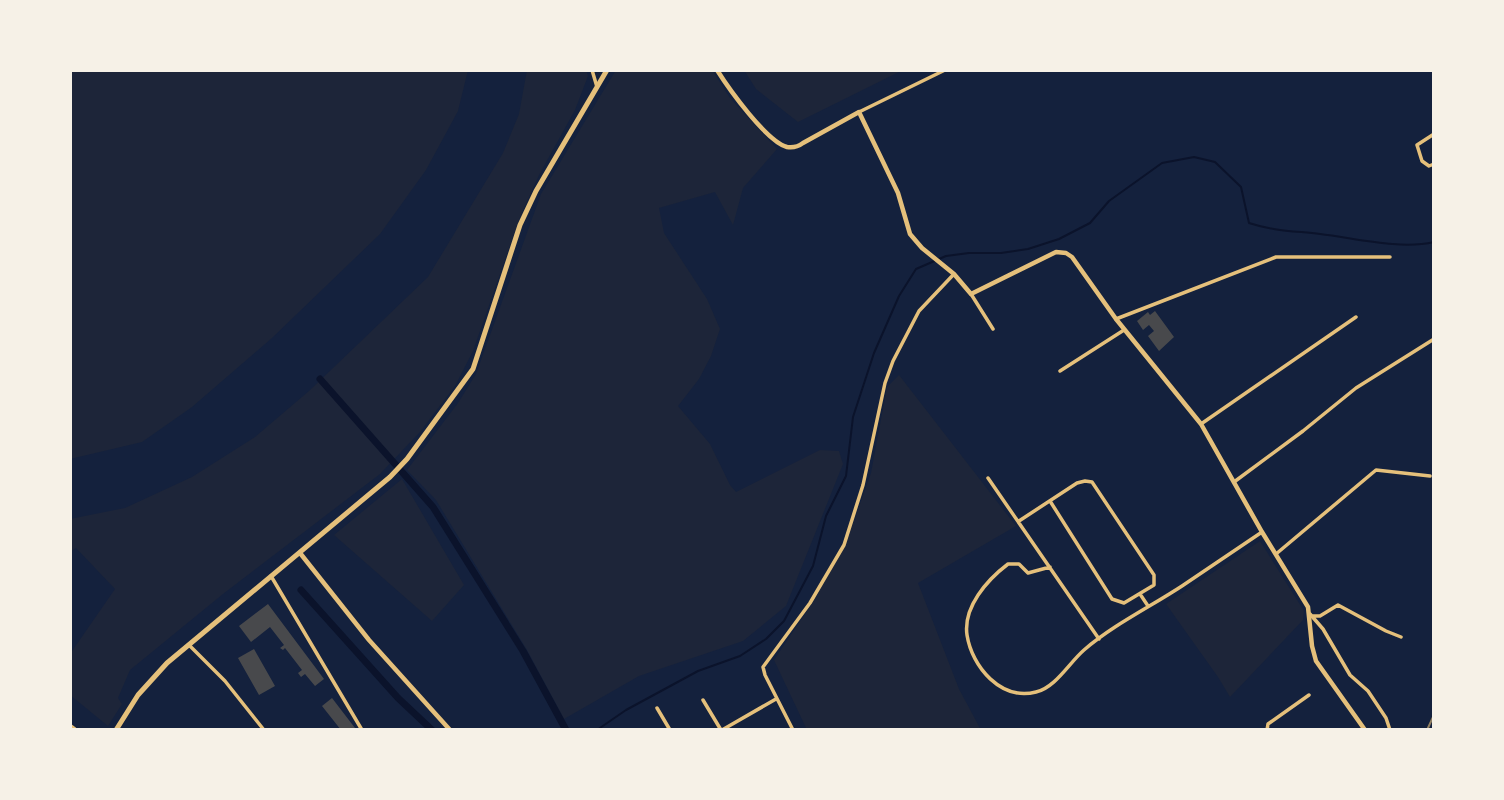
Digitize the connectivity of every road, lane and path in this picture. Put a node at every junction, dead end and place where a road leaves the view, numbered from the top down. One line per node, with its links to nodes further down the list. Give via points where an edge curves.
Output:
1 (592, 70): 5 (street)
2 (607, 70): 5 (main road)
3 (717, 70): 6 (street, via 752,117 787,147 803,144)
4 (945, 70): 6 (street)
5 (597, 87): 26 (main road, via 520,225 473,369 390,477)
6 (859, 112): 11 (street, via 898,193 905,224 922,248)
7 (1434, 134): 8 (street, via 1417,145 1422,161)
8 (1432, 164): 9 (street)
9 (1434, 171)
10 (1390, 257): 14 (street, via 1276,257)
11 (954, 274): 12 (street); 37 (street, via 919,311 884,383 863,485 844,545 810,603 763,667)
12 (971, 294): 14 (street, via 1061,252 1072,257); 15 (street)
13 (1356, 317): 19 (street)
14 (1116, 319): 16 (street)
15 (993, 329)
16 (1125, 330): 18 (street); 19 (street)
17 (1434, 339): 22 (street, via 1356,388)
18 (1059, 371)
19 (1201, 424): 22 (street)
20 (1430, 476): 27 (street, via 1376,470)
21 (988, 478): 24 (street)
22 (1234, 482): 25 (street)
23 (1050, 500): 24 (street); 30 (street, via 1112,599 1124,603); 30 (street, via 1077,483 1097,486 1156,579)
24 (1018, 521): 28 (street)
25 (1262, 532): 27 (street); 31 (street)
26 (300, 553): 29 (main road); 43 (street, via 369,640)
27 (1276, 554): 32 (street)
28 (1050, 566): 34 (street); 34 (street, via 1028,573 1019,564 1008,564 984,589 968,616 973,656 994,684 1027,694 1052,683)
29 (271, 576): 35 (main road); 42 (street)
30 (1140, 594): 31 (street)
31 (1148, 606): 34 (street)
32 (1311, 615): 33 (street, via 1338,606); 48 (street, via 1316,661); 49 (street, via 1350,675 1368,691)
33 (1401, 637)
34 (1099, 639)
35 (189, 644): 40 (main road, via 152,677); 41 (street)
36 (1309, 695): 47 (street, via 1268,724)
37 (776, 699): 45 (street); 46 (street)
38 (703, 700): 45 (street)
39 (657, 708): 44 (street)
40 (116, 730)
41 (264, 730)
42 (362, 730)
43 (450, 730)
44 (670, 730)
45 (722, 730)
46 (793, 730)
47 (1267, 730)
48 (1365, 730)
49 (1390, 730)

